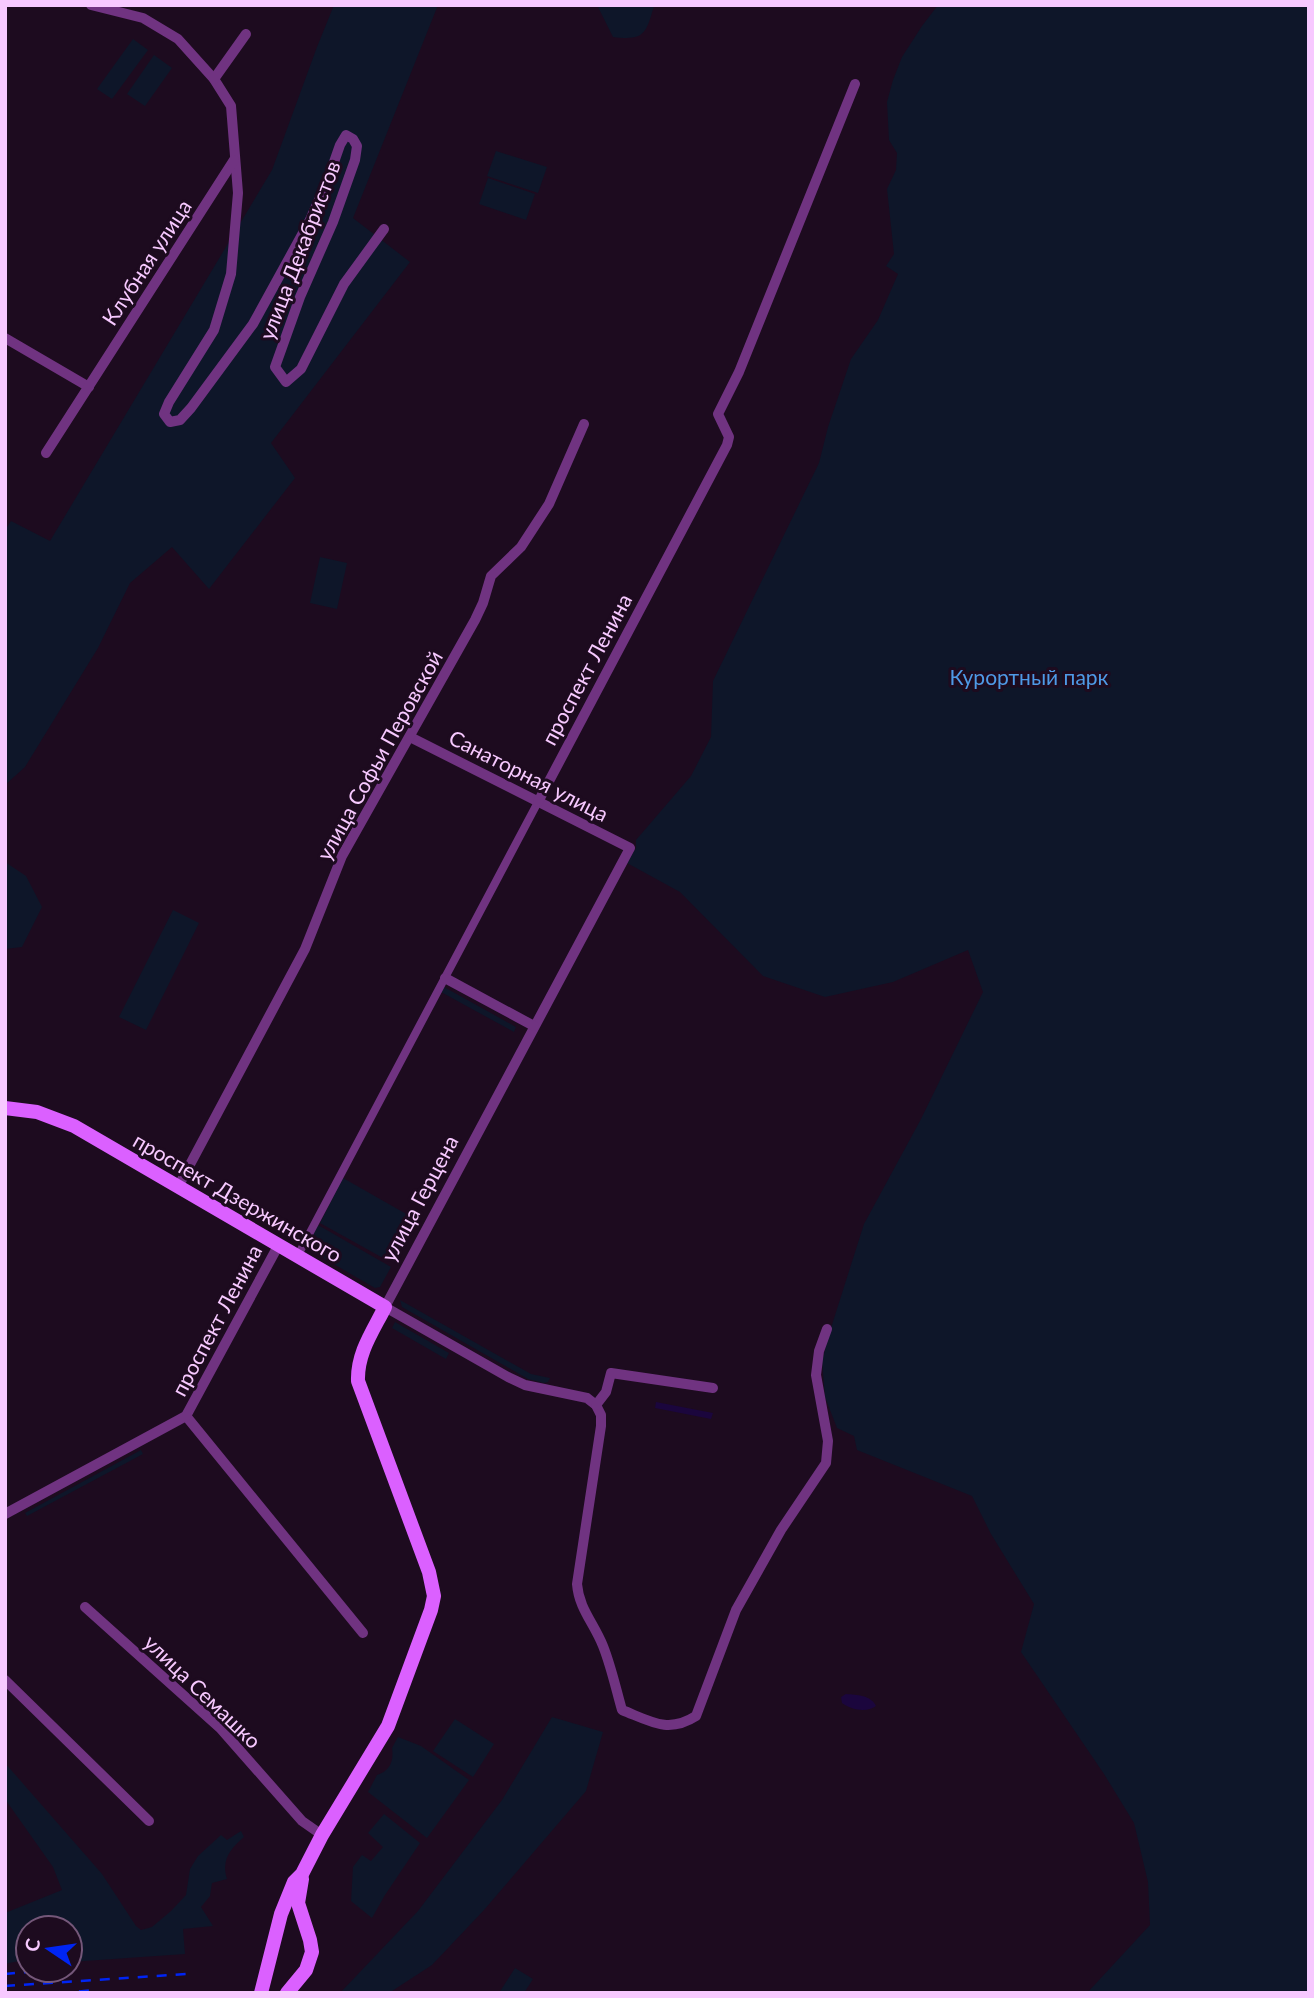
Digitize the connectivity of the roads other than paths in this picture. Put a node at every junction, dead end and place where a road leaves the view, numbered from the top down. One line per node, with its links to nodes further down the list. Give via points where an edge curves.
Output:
1 (91, 5): 3 (street, улица Декабристов, via 155,25 178,39)
2 (246, 34): 3 (street)
3 (214, 79): 5 (street, улица Декабристов, via 231,106)
4 (855, 84): 12 (street, проспект Ленина, via 718,414 729,437 727,444)
5 (235, 158): 6 (street, улица Декабристов, via 237,222 231,274 214,330 164,414 170,422 180,420 191,408 253,324 309,222 346,135 357,146 355,160 275,367 286,382 301,369 344,284); 8 (street, Клубная улица)
6 (384, 229)
7 (5, 338): 8 (street)
8 (89, 387): 10 (street, Клубная улица)
9 (584, 425): 11 (street, улица Софьи Перовской, via 549,504 521,547 491,576 475,620)
10 (46, 453)
11 (410, 737): 12 (street, Санаторная улица); 17 (street, улица Софьи Перовской, via 342,856 305,949)
12 (538, 802): 13 (street, Санаторная улица); 14 (street, проспект Ленина)
13 (630, 848): 15 (street, улица Герцена)
14 (445, 978): 15 (street); 19 (street, проспект Ленина)
15 (534, 1026): 20 (street, улица Герцена)
16 (5, 1108): 17 (main road, проспект Дзержинского, via 37,1112 74,1126)
17 (178, 1187): 18 (main road, проспект Дзержинского)
18 (278, 1245): 19 (main road, проспект Дзержинского); 24 (street, проспект Ленина)
19 (297, 1257): 20 (main road, проспект Дзержинского)
20 (386, 1307): 23 (street, проспект Дзержинского, via 508,1377 587,1398); 30 (main road, улица Герцена, via 362,1353 358,1381 433,1595 388,1726)
21 (827, 1329): 23 (street, via 816,1375 828,1441 826,1463 780,1530 741,1601 696,1716 684,1724 663,1725 622,1710 605,1650 581,1608 576,1584 601,1426)
22 (713, 1388): 23 (street, via 611,1373 606,1392)
23 (596, 1405)
24 (186, 1416): 25 (street, проспект Ленина); 27 (street)
25 (5, 1514)
26 (85, 1607): 30 (street, улица Семашко, via 220,1728 302,1821)
27 (363, 1633)
28 (5, 1680): 29 (street)
29 (149, 1821)
30 (322, 1835): 31 (main road)
31 (302, 1874): 32 (main road, via 281,1914); 33 (main road, via 298,1903 312,1952 306,1970)
32 (261, 1993)
33 (287, 1993)

